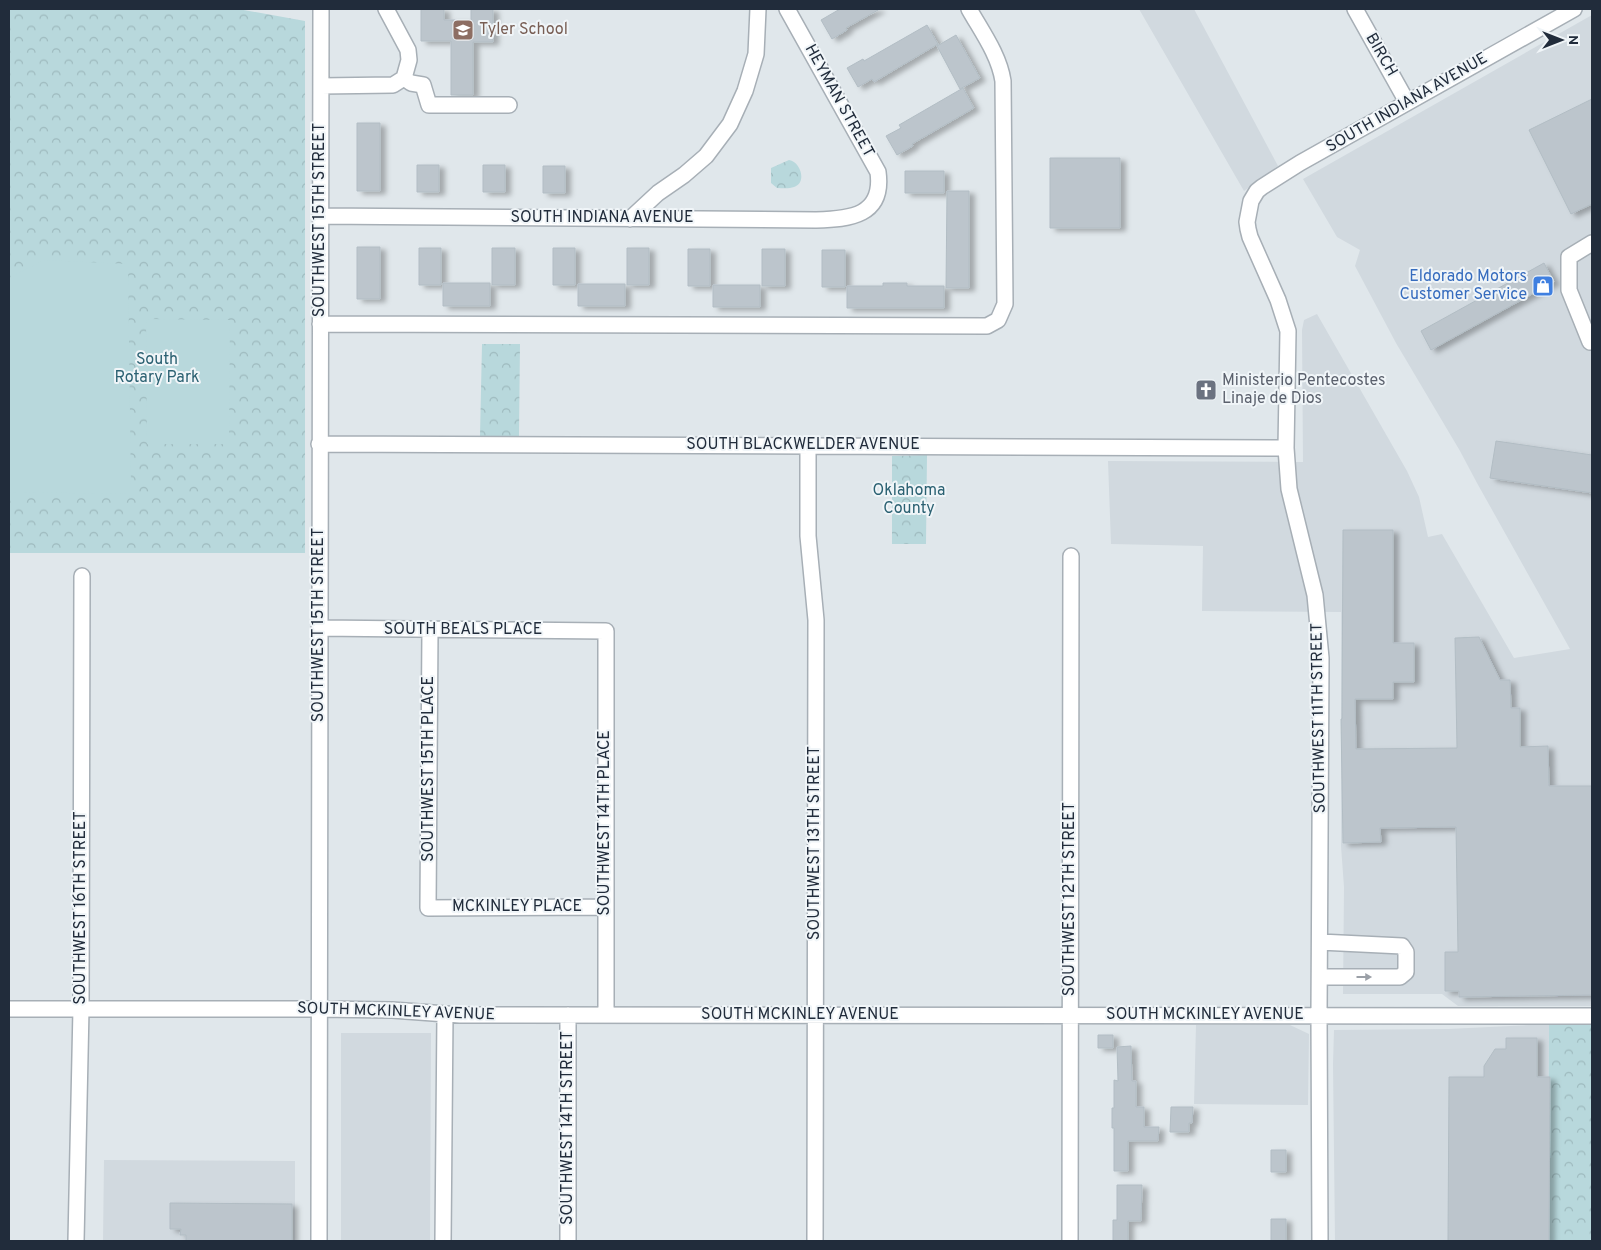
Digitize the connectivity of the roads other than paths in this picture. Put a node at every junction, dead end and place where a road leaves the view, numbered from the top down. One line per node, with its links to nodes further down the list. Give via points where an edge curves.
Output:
1 (321, 9): 9 (street, SOUTHWEST 15TH STREET)
2 (386, 9): 8 (street, via 408,50)
3 (758, 9): 15 (street, via 756,54 745,91 730,124 706,156)
4 (787, 9): 12 (street, HEYMAN STREET, via 875,166 879,179)
5 (969, 9): 17 (street, via 997,58 1003,81 1004,304 998,320 987,326)
6 (1355, 9): 10 (street, BIRCH)
7 (1574, 9): 10 (street, SOUTH INDIANA AVENUE)
8 (404, 78): 9 (street, via 393,85); 11 (street, via 424,85 428,105)
9 (321, 86): 14 (street, SOUTHWEST 15TH STREET)
10 (1408, 102): 13 (street, SOUTH INDIANA AVENUE, via 1262,187 1253,196)
11 (509, 105)
12 (877, 198): 15 (street, SOUTH INDIANA AVENUE, via 864,212 840,220)
13 (1249, 207): 21 (street, SOUTHWEST 11TH STREET, via 1248,229 1288,331)
14 (320, 216): 15 (street, SOUTH INDIANA AVENUE); 17 (street, SOUTHWEST 15TH STREET)
15 (630, 219)
16 (1592, 243): 18 (street, via 1569,257 1569,290)
17 (320, 324): 19 (street, SOUTHWEST 15TH STREET)
18 (1590, 342)
19 (319, 444): 20 (street, SOUTH BLACKWELDER AVENUE); 24 (street, SOUTHWEST 15TH STREET)
20 (808, 445): 21 (street, SOUTH BLACKWELDER AVENUE); 38 (street, SOUTHWEST 13TH STREET, via 808,536 816,620)
21 (1286, 448): 29 (street, SOUTHWEST 11TH STREET, via 1289,489 1315,595 1321,658)
22 (1071, 556): 39 (street, SOUTHWEST 12TH STREET)
23 (82, 576): 32 (street, SOUTHWEST 16TH STREET)
24 (319, 628): 25 (street, SOUTH BEALS PLACE); 33 (street, SOUTHWEST 15TH STREET)
25 (430, 630): 26 (street, SOUTH BEALS PLACE); 28 (street, SOUTHWEST 15TH PLACE)
26 (606, 630): 27 (street, SOUTHWEST 14TH PLACE)
27 (605, 907): 28 (street, MCKINLEY PLACE); 37 (street, SOUTHWEST 14TH PLACE)
28 (428, 908)
29 (1320, 942): 30 (street, SOUTHWEST 11TH STREET); 30 (street, one-way to 29, via 1400,977 1406,972 1406,952 1402,946)
30 (1320, 977): 35 (street, SOUTHWEST 11TH STREET)
31 (9, 1009): 32 (street, SOUTH MCKINLEY AVENUE)
32 (81, 1009): 33 (street, SOUTH MCKINLEY AVENUE); 41 (street, SOUTHWEST 16TH STREET)
33 (319, 1009): 34 (street, SOUTH MCKINLEY AVENUE); 42 (street, SOUTHWEST 15TH STREET)
34 (445, 1014): 36 (street, SOUTH MCKINLEY AVENUE); 43 (street)
35 (1319, 1014): 39 (street, SOUTH MCKINLEY AVENUE); 40 (street, SOUTH MCKINLEY AVENUE); 47 (street, SOUTHWEST 11TH STREET)
36 (568, 1015): 37 (street, SOUTH MCKINLEY AVENUE); 44 (street, SOUTHWEST 14TH STREET)
37 (606, 1015): 38 (street, SOUTH MCKINLEY AVENUE)
38 (815, 1015): 39 (street, SOUTH MCKINLEY AVENUE); 45 (street, SOUTHWEST 13TH STREET)
39 (1070, 1015): 46 (street, SOUTHWEST 12TH STREET)
40 (1592, 1016)
41 (76, 1241)
42 (319, 1241)
43 (443, 1241)
44 (568, 1241)
45 (815, 1241)
46 (1070, 1241)
47 (1320, 1241)

